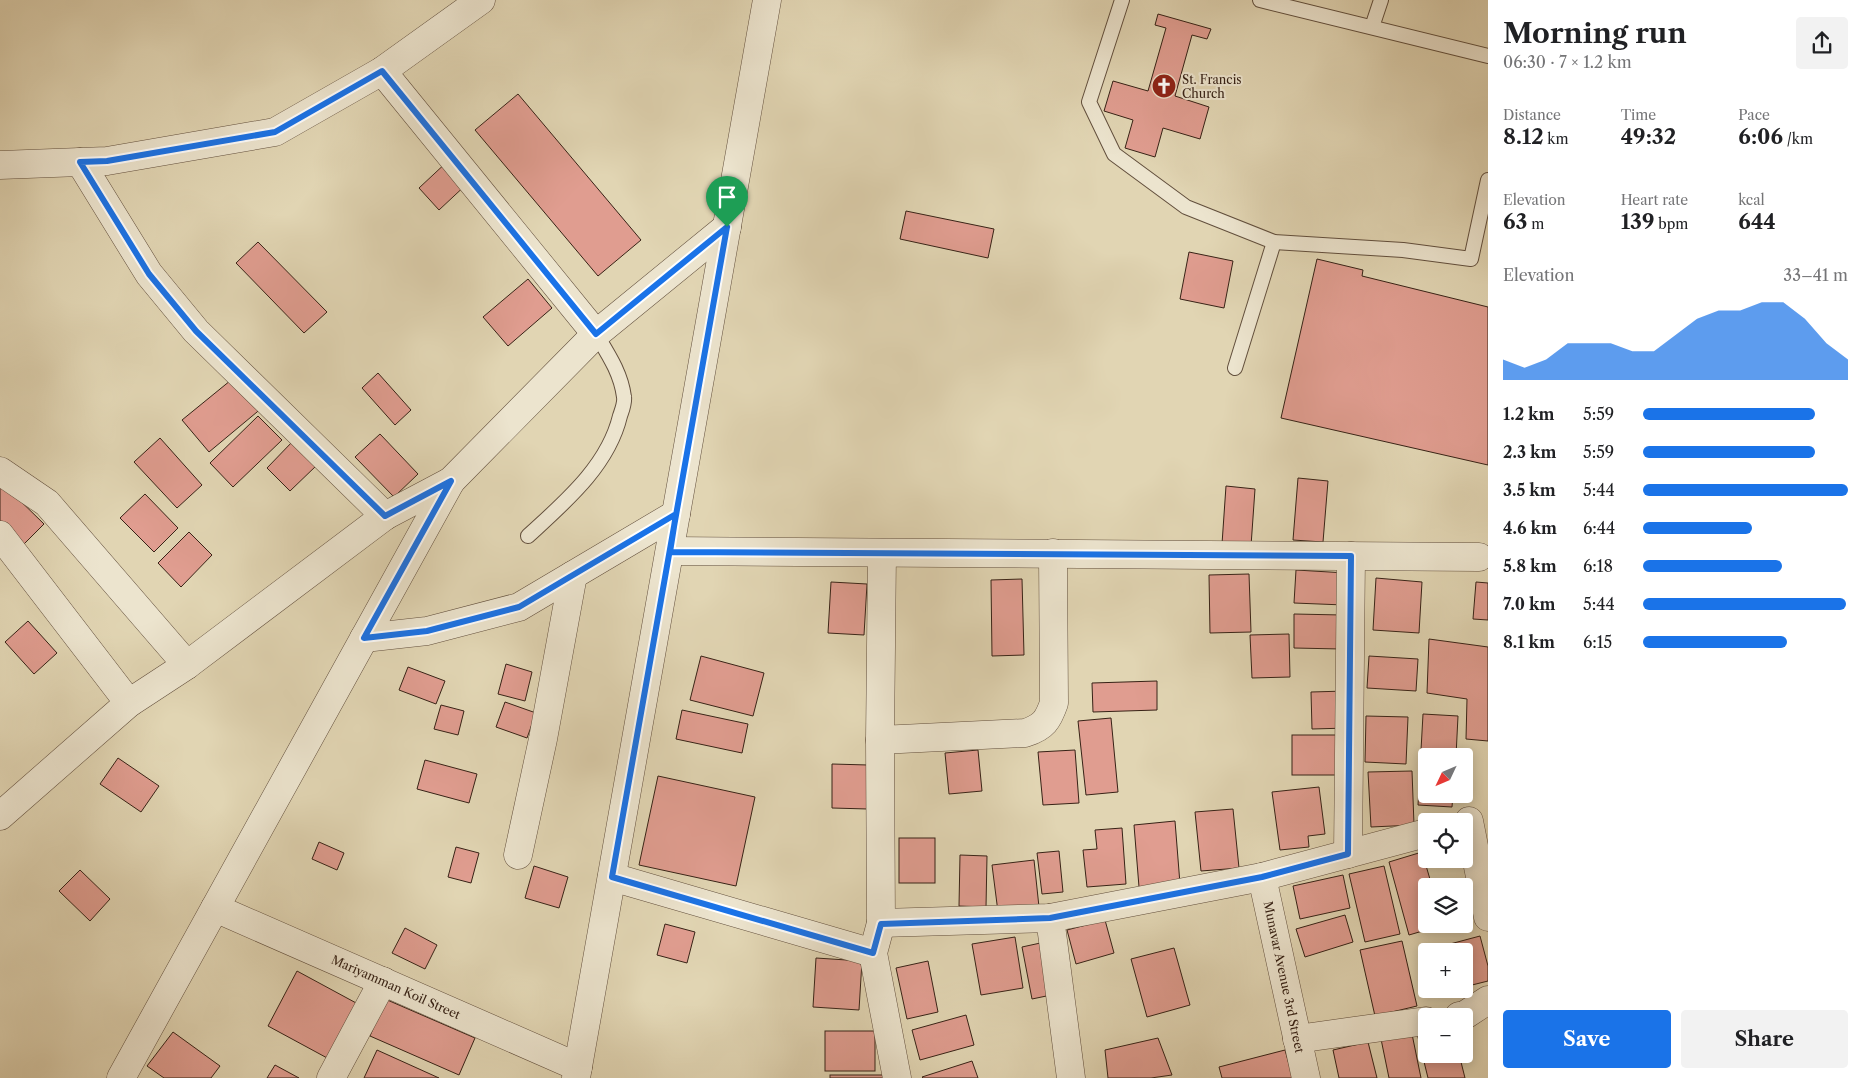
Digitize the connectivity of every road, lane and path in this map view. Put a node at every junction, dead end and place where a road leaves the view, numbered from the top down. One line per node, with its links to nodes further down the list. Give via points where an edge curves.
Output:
1 (481, 0): 8 (street)
2 (768, 0): 12 (street)
3 (1122, 0): 13 (lane, via 1089,102 1114,154 1186,207)
4 (1260, 0): 6 (lane)
5 (1381, 0): 6 (lane)
6 (1372, 27): 7 (lane)
7 (1488, 56)
8 (382, 71): 9 (street, via 275,132 107,161); 14 (street)
9 (80, 162): 10 (street); 19 (street, via 149,274 196,331)
10 (0, 165)
11 (1488, 180): 13 (lane, via 1471,259 1403,250)
12 (727, 227): 14 (street); 18 (street)
13 (1274, 242): 15 (lane)
14 (596, 334): 17 (street); 21 (lane, via 616,367 625,399 616,433 596,468)
15 (1235, 368)
16 (0, 471): 29 (street, via 47,503)
17 (451, 481): 19 (street); 28 (street)
18 (676, 514): 22 (street); 27 (street)
19 (385, 516): 29 (street)
20 (0, 535): 30 (street)
21 (528, 536)
22 (670, 552): 23 (street); 37 (street)
23 (882, 553): 24 (street); 31 (street)
24 (1053, 553): 25 (street); 31 (street, via 1054,703 1048,720 1036,730 1025,733)
25 (1351, 556): 26 (street); 35 (street)
26 (1479, 557)
27 (573, 575): 28 (street, via 519,607 427,631); 36 (street)
28 (364, 638): 39 (street)
29 (187, 665): 30 (street)
30 (129, 703): 32 (street)
31 (880, 740): 42 (street)
32 (0, 816)
33 (1474, 820): 40 (street)
34 (1418, 835): 35 (street)
35 (1348, 854): 38 (street)
36 (518, 855)
37 (612, 877): 43 (street); 49 (street)
38 (1262, 877): 41 (street); 48 (street, Munavar Avenue 3rd Street)
39 (215, 908): 44 (street, Mariyamman Koil Street); 50 (street)
40 (1488, 917)
41 (1050, 918): 42 (street); 53 (street)
42 (881, 924): 43 (street)
43 (873, 953): 52 (street)
44 (383, 982): 49 (street, Mariyamman Koil Street); 51 (street)
45 (1488, 1000): 46 (street)
46 (1473, 1010)
47 (1418, 1022): 48 (street)
48 (1297, 1039): 54 (street, Munavar Avenue 3rd Street)
49 (577, 1073)
50 (121, 1078)
51 (332, 1078)
52 (897, 1078)
53 (1071, 1078)
54 (1306, 1078)

